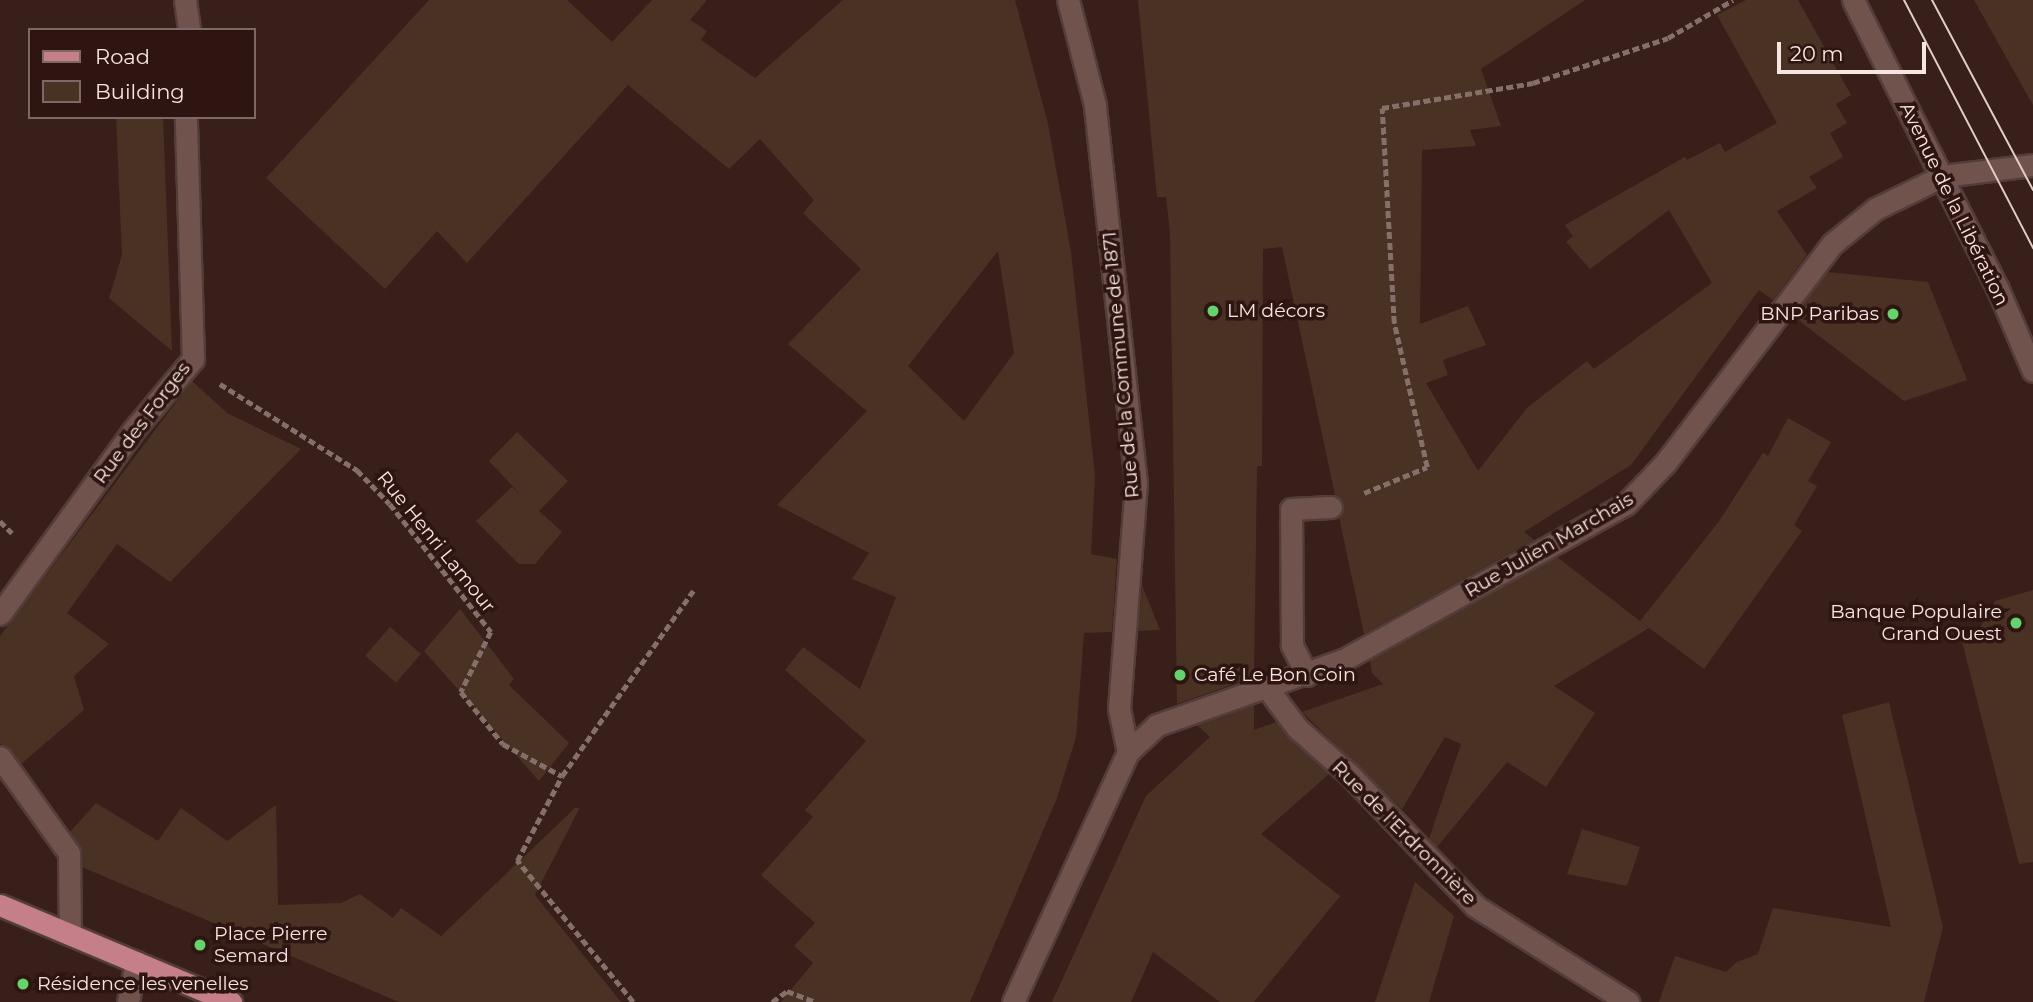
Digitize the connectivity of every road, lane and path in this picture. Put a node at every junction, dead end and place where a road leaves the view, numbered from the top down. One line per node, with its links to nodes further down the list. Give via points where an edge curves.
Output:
1 (185, 0): 5 (street)
2 (1068, 0): 16 (street, Rue de la Commune de 1871, via 1096,105 1136,484 1119,709)
3 (1733, 0): 11 (path, via 1668,38 1533,83 1382,108 1394,323 1427,467)
4 (1853, 0): 8 (street, Avenue de la Libération)
5 (189, 28)
6 (186, 119): 9 (street, Rue des Forges)
7 (2033, 165): 8 (street, Rue Julien Marchais)
8 (1943, 176): 10 (street, Avenue de la Libération); 14 (street, Rue Julien Marchais, via 1875,209 1832,244 1666,462 1626,504 1415,623)
9 (192, 359): 13 (street, Rue des Forges, via 132,432); 18 (path, Rue Henri Lamour, via 199,371 357,470 390,504 491,632 461,692 503,744)
10 (2033, 371)
11 (1331, 507): 14 (street, via 1291,509 1292,645)
12 (694, 592): 18 (path)
13 (0, 614)
14 (1307, 675): 15 (street, Rue Julien Marchais)
15 (1268, 689): 16 (street, Rue Julien Marchais, via 1157,725); 28 (street, Rue de l'Erdronnière, via 1297,728 1350,775 1475,906)
16 (1128, 752): 27 (street)
17 (0, 758): 20 (street, via 69,853)
18 (562, 776): 24 (path, via 517,861)
19 (0, 905): 20 (main road)
20 (70, 934): 21 (main road)
21 (136, 962): 22 (street); 23 (main road)
22 (128, 1002)
23 (231, 1002)
24 (633, 1002)
25 (772, 1002): 26 (path, via 787,991)
26 (816, 1002)
27 (1013, 1002)
28 (1628, 1002)

